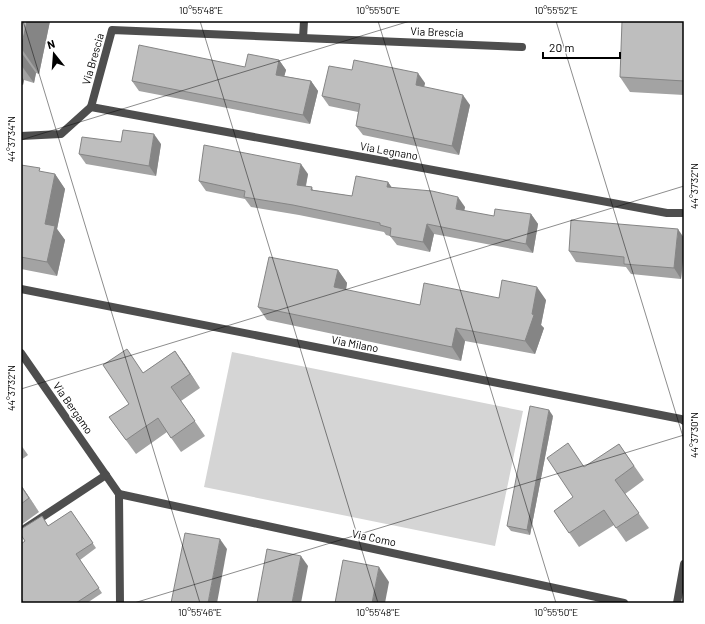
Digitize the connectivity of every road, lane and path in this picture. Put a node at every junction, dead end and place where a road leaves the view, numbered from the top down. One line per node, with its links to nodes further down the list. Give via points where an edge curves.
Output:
1 (304, 21): 2 (street)
2 (303, 38): 3 (street, Via Brescia); 4 (street, Via Brescia, via 112,30)
3 (522, 47)
4 (91, 107): 5 (street, via 62,134); 6 (street, Via Legnano, via 667,213)
5 (21, 136)
6 (684, 213)
7 (21, 289): 9 (street, Via Milano)
8 (21, 353): 10 (street, Via Bergamo)
9 (684, 421)
10 (106, 475): 11 (street, Via Bergamo); 12 (street)
11 (119, 494): 14 (street); 15 (street, Via Como)
12 (21, 531)
13 (684, 564): 16 (street)
14 (120, 603)
15 (624, 603)
16 (677, 603)

